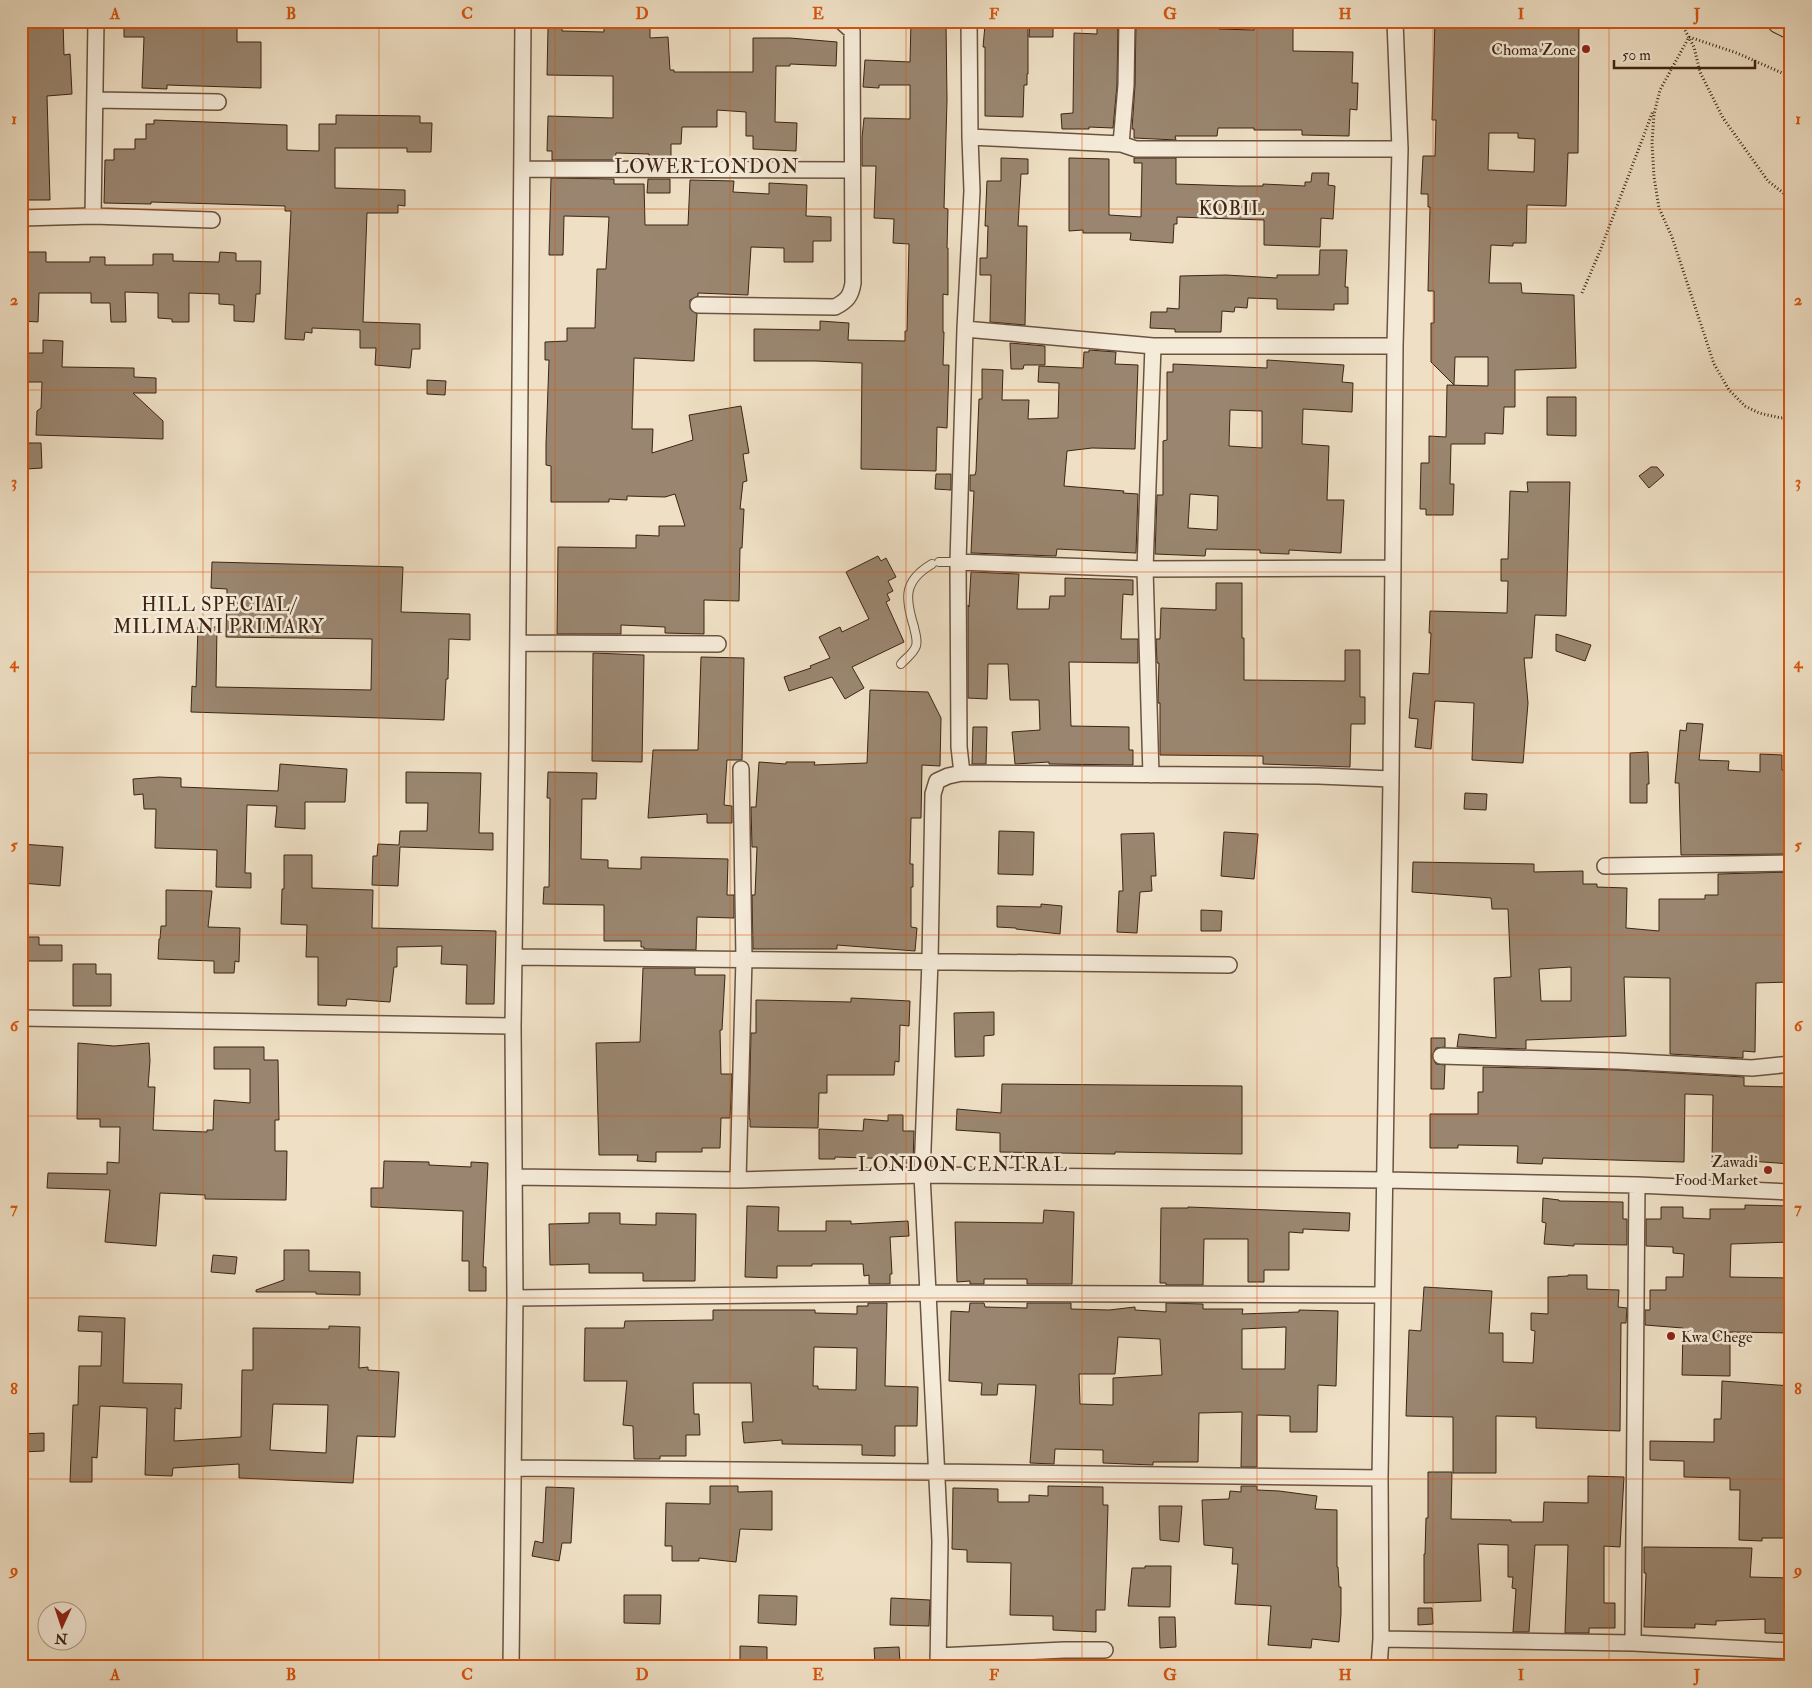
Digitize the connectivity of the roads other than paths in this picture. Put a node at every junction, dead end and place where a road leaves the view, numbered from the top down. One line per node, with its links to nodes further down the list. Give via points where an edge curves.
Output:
1 (96, 21): 9 (street)
2 (523, 21): 14 (street)
3 (841, 21): 15 (street, via 852,31)
4 (969, 21): 11 (street)
5 (1127, 21): 12 (street)
6 (1395, 21): 13 (street)
7 (1779, 21): 8 (main road)
8 (1791, 27)
9 (95, 100): 10 (street); 16 (street)
10 (218, 102)
11 (970, 137): 12 (street); 20 (street, via 972,191)
12 (1121, 144): 13 (street, via 1136,149)
13 (1400, 149): 22 (street)
14 (522, 169): 15 (street); 26 (street)
15 (852, 170): 19 (street, via 853,283 851,295 845,302 835,307)
16 (93, 216): 17 (street); 18 (street)
17 (21, 218)
18 (212, 220)
19 (698, 305)
20 (964, 329): 21 (street); 23 (street)
21 (1153, 346): 22 (street); 25 (street)
22 (1395, 346): 24 (street)
23 (958, 562): 25 (street); 28 (lane, via 935,563 922,570 912,583 908,606 917,638 916,646); 30 (street, via 959,747)
24 (1392, 568): 25 (street); 32 (street)
25 (1145, 569): 31 (street)
26 (518, 643): 27 (street); 35 (street)
27 (718, 644)
28 (901, 664)
29 (742, 768): 36 (street)
30 (962, 773): 31 (street); 37 (street, via 937,781 933,794)
31 (1151, 775): 32 (street)
32 (1391, 779): 46 (street)
33 (1791, 863): 34 (street)
34 (1605, 866)
35 (515, 957): 36 (street); 40 (street)
36 (744, 959): 37 (street); 45 (street)
37 (930, 961): 38 (street); 43 (street)
38 (1229, 965)
39 (21, 1018): 40 (street)
40 (513, 1026): 44 (street)
41 (1441, 1056): 42 (street, via 1752,1068)
42 (1791, 1064)
43 (922, 1175): 45 (street); 46 (street); 49 (street)
44 (514, 1177): 45 (street); 51 (street)
45 (738, 1180)
46 (1385, 1180): 47 (street); 50 (street)
47 (1637, 1185): 48 (street); 56 (street)
48 (1791, 1192)
49 (928, 1293): 50 (street); 51 (street); 53 (street)
50 (1382, 1295): 54 (street)
51 (515, 1298): 52 (street)
52 (514, 1468): 53 (street); 60 (street)
53 (936, 1472): 54 (street); 59 (street, via 940,1541)
54 (1380, 1478): 55 (street)
55 (1380, 1639): 56 (street); 61 (street)
56 (1633, 1643): 58 (street)
57 (1105, 1650): 59 (street, via 1064,1650)
58 (1791, 1651)
59 (938, 1661)
60 (511, 1667)
61 (1379, 1667)

